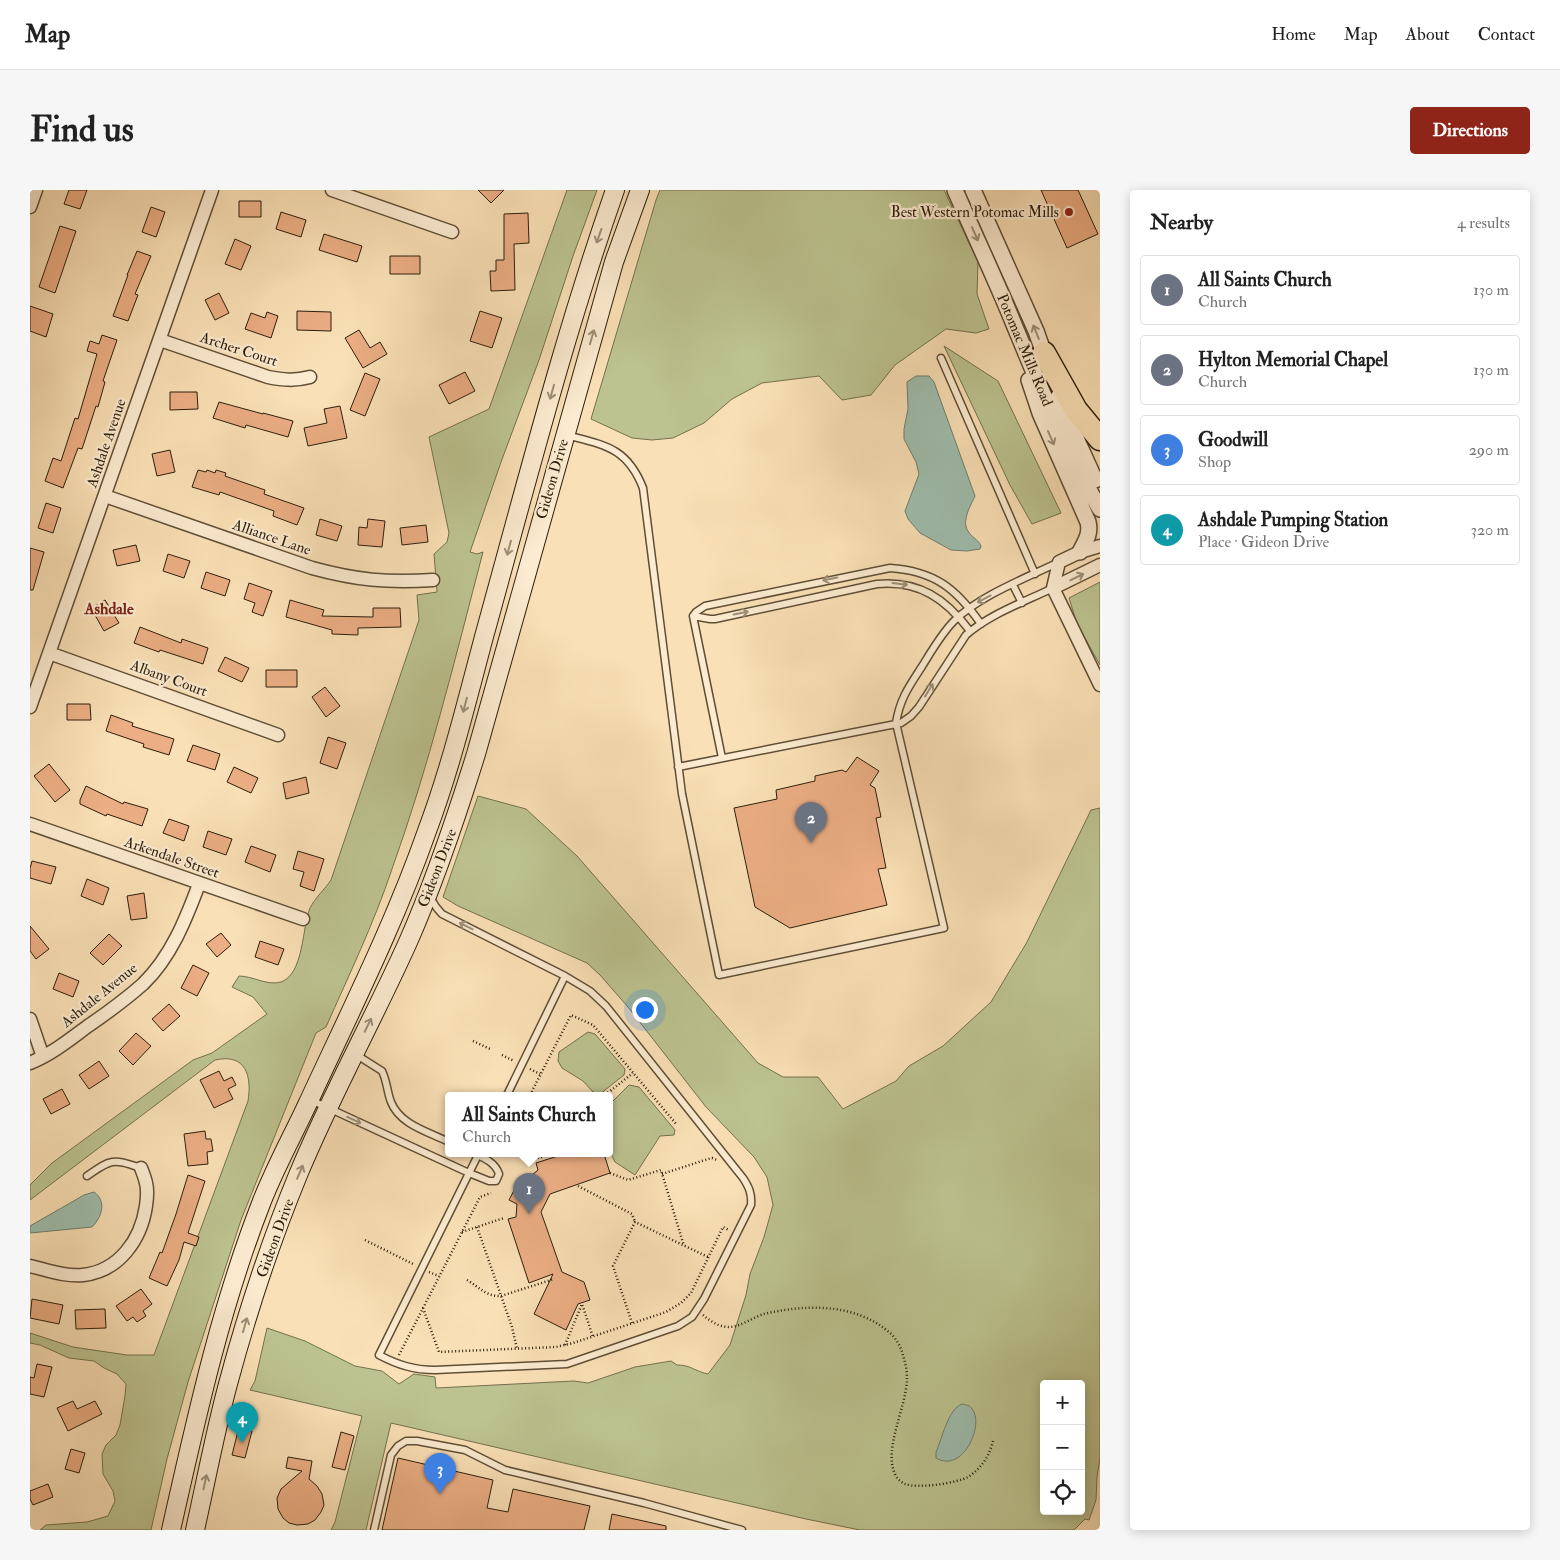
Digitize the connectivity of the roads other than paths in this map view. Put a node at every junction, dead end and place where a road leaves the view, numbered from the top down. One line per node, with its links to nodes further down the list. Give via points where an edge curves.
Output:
1 (36, 190): 8 (street)
2 (212, 190): 11 (street, Ashdale Avenue)
3 (332, 190): 9 (street)
4 (615, 190): 15 (main road, Gideon Drive, one-way to 15, via 589,265)
5 (640, 190): 16 (main road, Gideon Drive, one-way to 5, via 614,262)
6 (954, 190): 10 (street, Potomac Mills Road, one-way to 10)
7 (973, 190): 12 (street, Potomac Mills Road, one-way to 7)
8 (30, 207)
9 (452, 232)
10 (1014, 325): 20 (street, Potomac Mills Road, via 1072,455); 22 (street, one-way to 22, via 1034,400 1088,522 1088,534)
11 (160, 340): 14 (street, Archer Court, via 268,378 297,380); 19 (street, Ashdale Avenue)
12 (1044, 353): 17 (highway, via 1076,410); 18 (street, Potomac Mills Road, via 1066,416)
13 (941, 358): 25 (lane)
14 (310, 377)
15 (542, 429): 16 (main road); 52 (main road, Gideon Drive, one-way to 52, via 428,831 378,953)
16 (564, 435): 41 (lane, via 602,444 623,456 643,488); 44 (main road, Gideon Drive, via 476,754 454,826)
17 (1100, 439)
18 (1100, 491)
19 (105, 496): 26 (street, Alliance Lane, via 340,576 398,582); 35 (street, Ashdale Avenue)
20 (1100, 509)
21 (1100, 546): 22 (street)
22 (1080, 552): 23 (street)
23 (1059, 562): 25 (lane); 28 (street)
24 (1100, 565): 28 (street, one-way to 24)
25 (1035, 574): 27 (lane)
26 (433, 580)
27 (1013, 584): 29 (lane); 30 (lane, one-way to 30)
28 (1053, 588): 29 (lane); 36 (street)
29 (1022, 603): 33 (lane)
30 (970, 608): 31 (lane, one-way to 31, via 958,594 934,579 914,571 890,568 705,606); 32 (lane); 33 (lane)
31 (693, 616): 32 (lane, one-way to 32, via 715,619 877,584 895,583 926,591); 40 (lane)
32 (959, 616): 34 (lane); 38 (lane, via 946,630 907,690 898,707)
33 (981, 624): 34 (lane)
34 (970, 631): 38 (lane, one-way to 34, via 911,716)
35 (49, 653): 37 (street, Ashdale Avenue); 39 (street, Albany Court)
36 (1100, 685)
37 (30, 707)
38 (896, 724): 40 (lane); 41 (lane, via 944,928 720,975)
39 (278, 735)
40 (722, 758): 41 (lane)
41 (678, 767)
42 (30, 824): 43 (street, Arkendale Street)
43 (199, 884): 45 (street, Arkendale Street); 49 (street, Ashdale Avenue, via 173,944 144,983)
44 (428, 894): 46 (lane, one-way to 44, via 440,913); 48 (main road, Gideon Drive, one-way to 44)
45 (303, 920)
46 (565, 976): 51 (lane); 58 (lane, via 590,991 606,1006 743,1178 752,1197 747,1214 698,1310 678,1326 567,1364 420,1370 395,1363 379,1355)
47 (30, 1019): 49 (street)
48 (355, 1054): 53 (main road, Gideon Drive); 54 (lane, via 382,1071 391,1103 405,1121)
49 (43, 1058): 50 (street, Ashdale Avenue)
50 (30, 1063)
51 (508, 1092)
52 (310, 1099): 53 (lane); 61 (main road, Gideon Drive, via 263,1198 243,1253 208,1373)
53 (328, 1107): 58 (lane, one-way to 58); 62 (main road, Gideon Drive, one-way to 53, via 247,1316 288,1202)
54 (445, 1140)
55 (475, 1157): 58 (lane)
56 (483, 1157): 58 (lane, via 496,1166 498,1179 493,1182)
57 (141, 1168): 59 (lane, via 114,1161); 60 (street, via 147,1198 144,1216 134,1243 120,1259 85,1275)
58 (469, 1173)
59 (86, 1176)
60 (30, 1266)
61 (171, 1530)
62 (195, 1530)
63 (374, 1530): 64 (lane, via 391,1455 406,1441 465,1450 505,1470)
64 (742, 1530)

